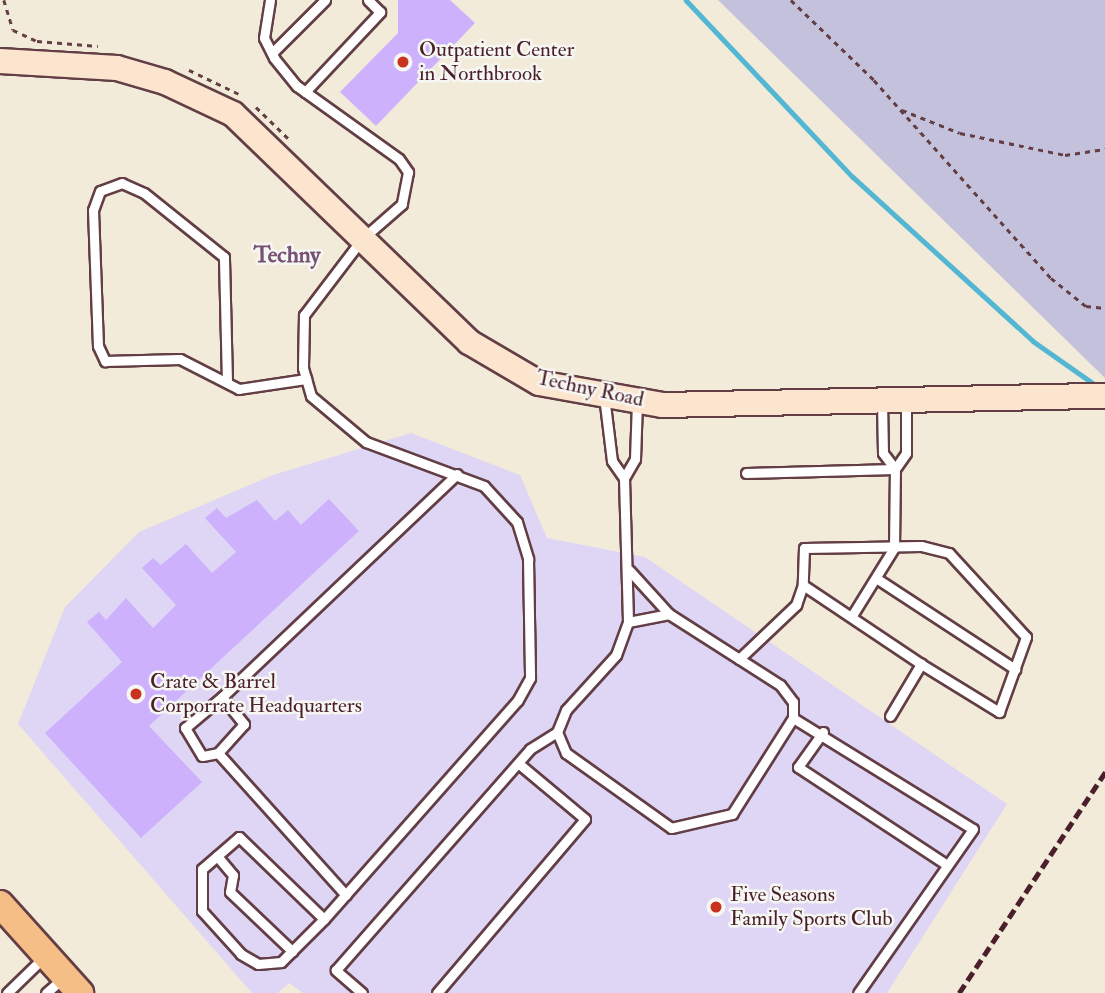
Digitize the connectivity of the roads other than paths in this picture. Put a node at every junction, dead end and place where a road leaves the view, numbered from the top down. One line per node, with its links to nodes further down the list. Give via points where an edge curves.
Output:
1 (325, 0): 4 (lane)
2 (368, 0): 6 (lane, via 380,12)
3 (267, 1): 4 (lane, via 263,30)
4 (271, 53): 6 (lane)
5 (9, 60): 7 (main road, Techny Road, via 117,68 165,82 233,114)
6 (305, 92): 7 (lane, via 400,159 408,172 402,204)
7 (362, 239): 8 (lane, via 304,315); 10 (main road, Techny Road, via 469,342 539,383)
8 (306, 379): 9 (lane, via 266,390); 16 (lane, via 311,396 329,417 366,442)
9 (227, 382): 9 (lane, via 180,359 105,361 98,346 93,210 100,191 122,183 145,193 224,257)
10 (604, 394): 12 (main road, Techny Road); 17 (lane, via 612,461)
11 (1096, 396): 13 (main road, Techny Road)
12 (638, 400): 13 (main road, Techny Road); 17 (lane, via 635,459)
13 (894, 400): 14 (lane, via 906,453); 14 (lane, via 883,453)
14 (895, 469): 15 (lane); 18 (lane)
15 (746, 473)
16 (457, 474): 28 (lane); 37 (lane, via 484,486 517,522 528,559 530,678 497,724)
17 (624, 478): 19 (lane)
18 (894, 548): 20 (lane); 21 (lane, via 804,548); 27 (lane, via 949,553 971,572 1026,637)
19 (629, 570): 22 (lane); 24 (lane)
20 (879, 580): 23 (lane); 27 (lane)
21 (803, 585): 23 (lane); 25 (lane, via 796,605)
22 (669, 614): 24 (lane); 25 (lane)
23 (853, 614): 26 (lane)
24 (628, 622): 31 (lane, via 616,655 566,710)
25 (739, 659): 30 (lane, via 780,685 793,702)
26 (922, 664): 27 (lane, via 999,712); 29 (lane)
27 (1015, 669)
28 (222, 697): 33 (lane, via 244,724); 33 (lane, via 185,728 202,756)
29 (890, 716)
30 (793, 718): 31 (lane, via 732,814 671,828 566,753); 32 (lane)
31 (557, 732): 34 (lane)
32 (823, 732): 36 (lane, via 798,767); 36 (lane, via 973,829)
33 (218, 753): 37 (lane)
34 (517, 763): 44 (lane, via 336,970); 45 (lane, via 585,819)
35 (217, 856): 39 (lane, via 239,837); 40 (lane, via 233,875 230,892); 40 (lane, via 202,869 202,911 258,964 281,962)
36 (947, 865): 46 (lane)
37 (346, 895): 39 (lane)
38 (0, 904): 41 (main road)
39 (324, 919): 40 (lane)
40 (292, 951)
41 (46, 955): 42 (main road); 43 (lane)
42 (64, 987)
43 (7, 993)
44 (362, 993)
45 (437, 993)
46 (858, 993)

